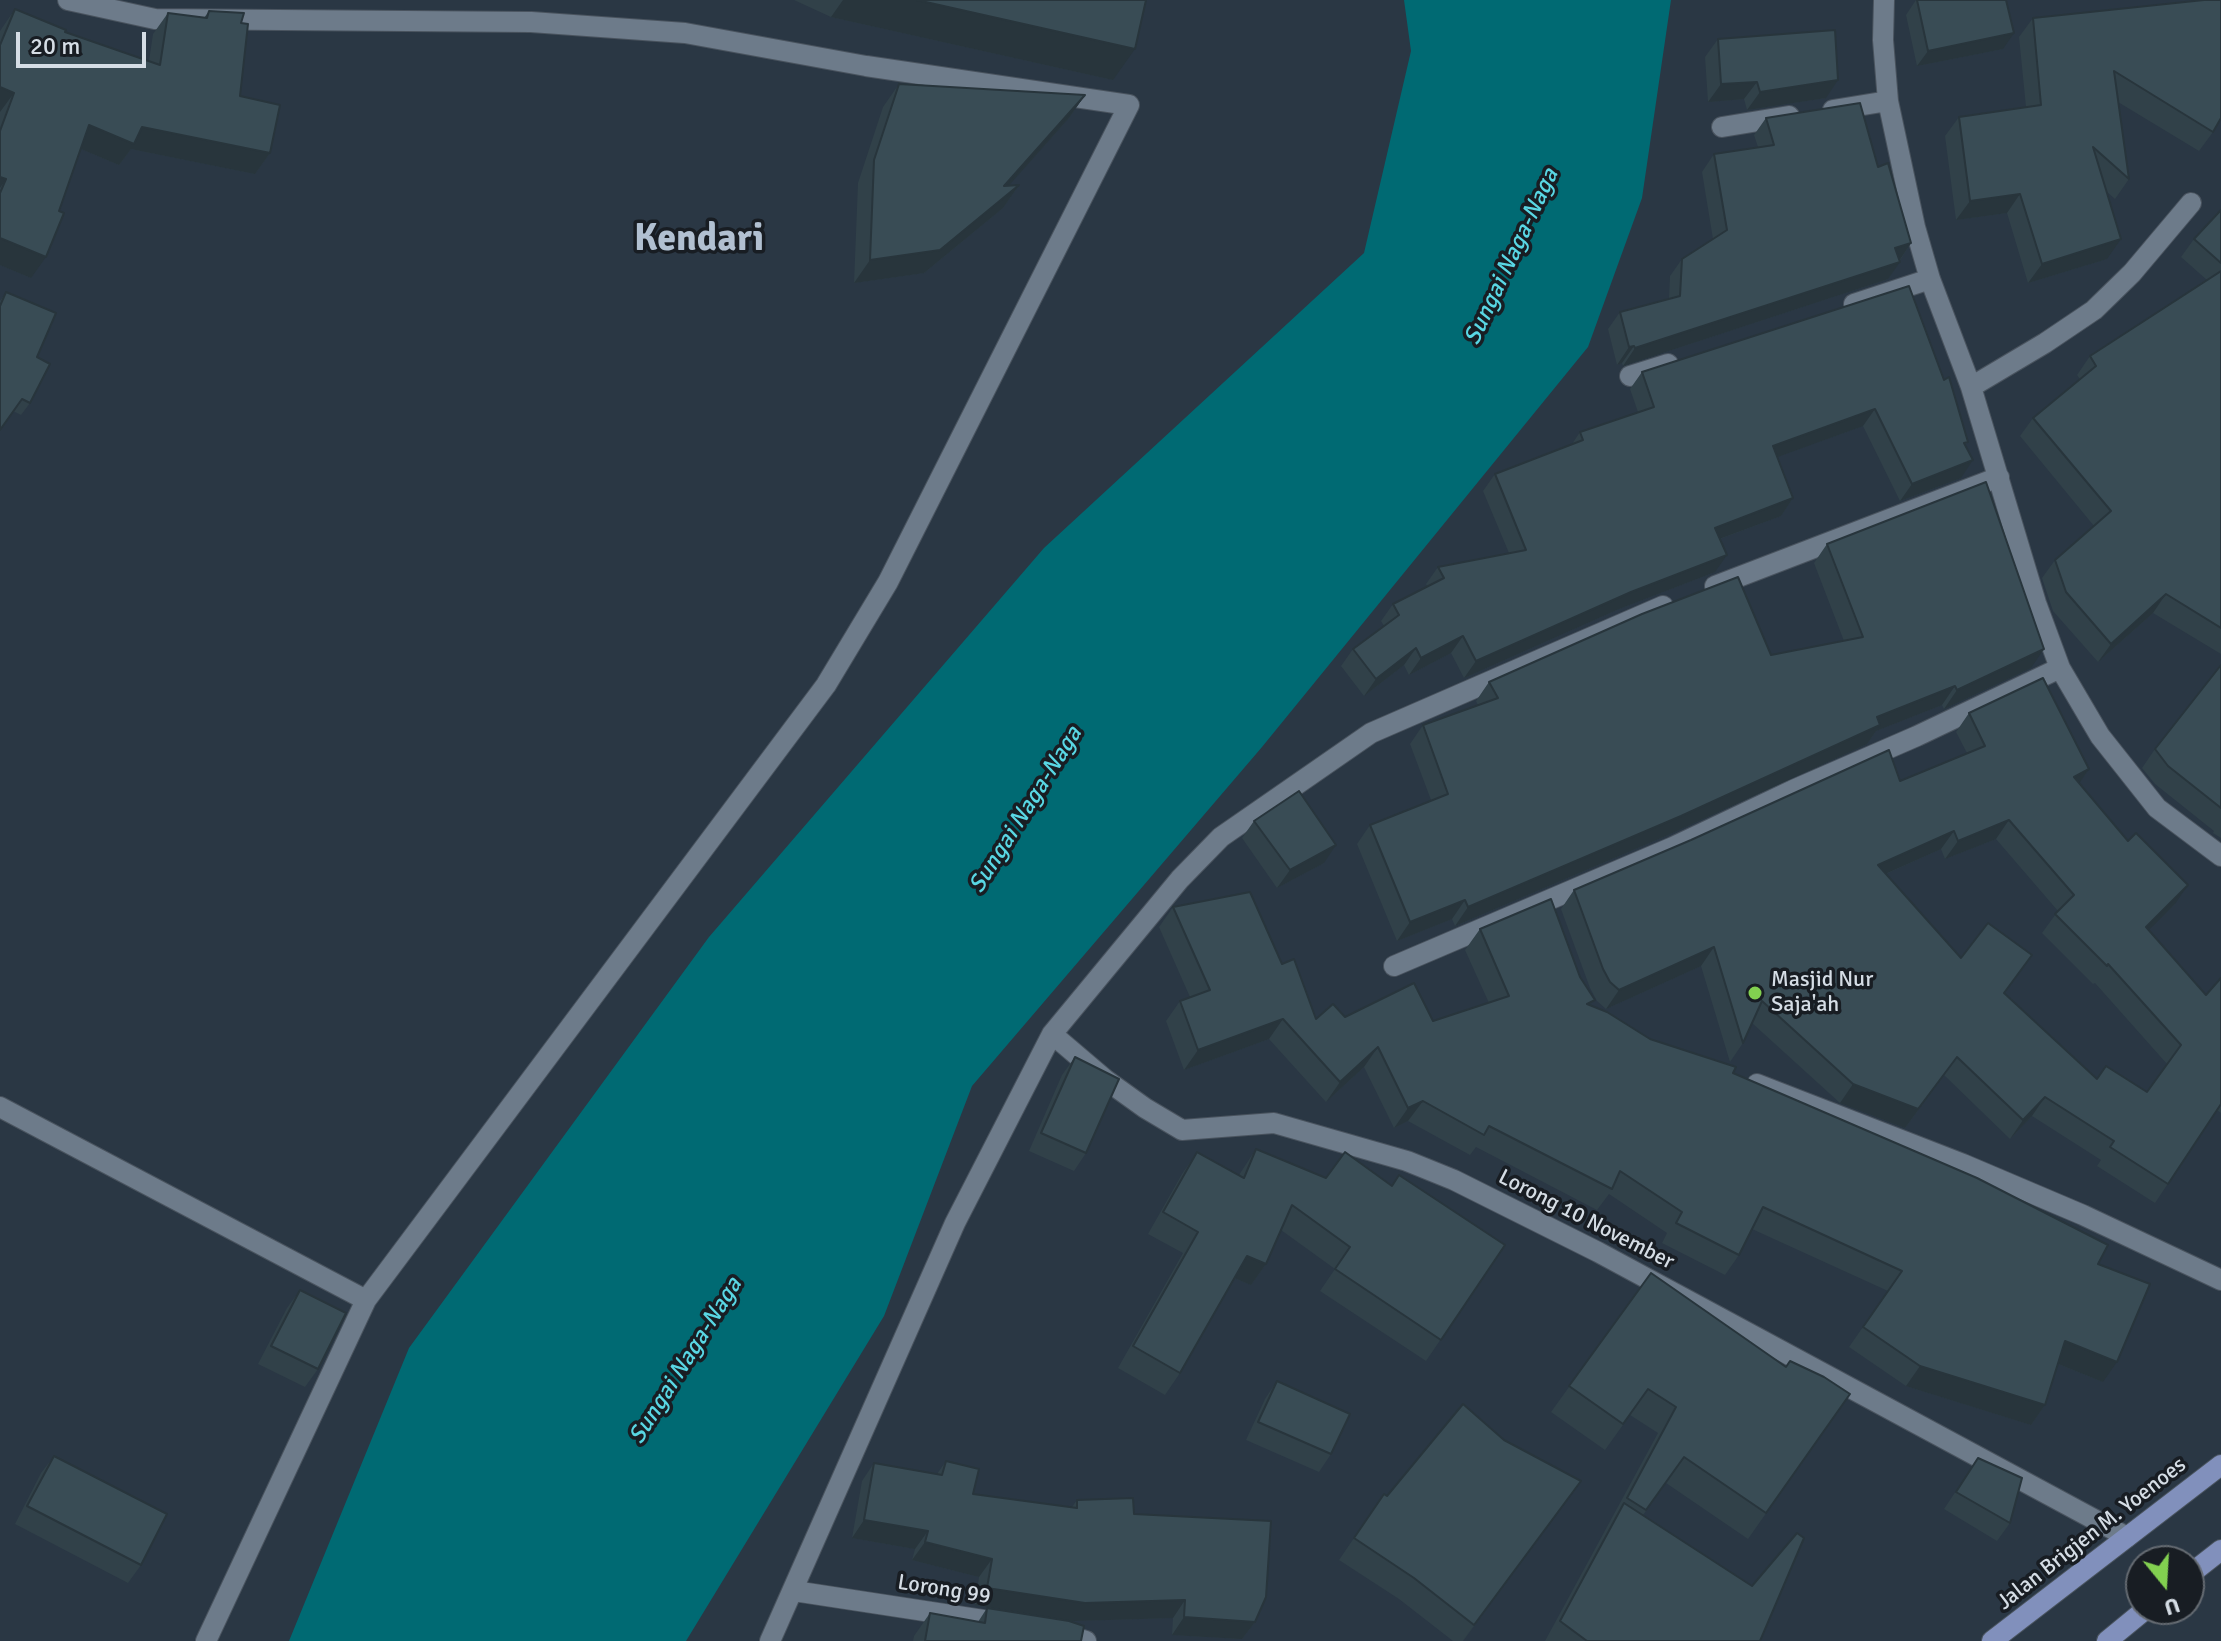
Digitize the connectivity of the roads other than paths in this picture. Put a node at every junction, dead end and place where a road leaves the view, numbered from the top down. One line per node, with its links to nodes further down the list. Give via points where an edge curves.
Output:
1 (68, 0): 21 (street, via 155,19 531,22 685,33 1129,105 888,582 826,685)
2 (1884, 0): 3 (street)
3 (1888, 101): 4 (street); 6 (street)
4 (1722, 127)
5 (2191, 203): 10 (street, via 2094,310)
6 (1930, 279): 7 (street); 10 (street)
7 (1828, 312)
8 (1687, 358): 9 (street)
9 (1630, 376)
10 (1971, 387): 11 (street)
11 (1999, 477): 12 (street); 17 (street, via 1624,621 1371,733 1221,837)
12 (2060, 668): 13 (street, via 2100,736 2157,808); 14 (street)
13 (2221, 856)
14 (1544, 902): 15 (street); 16 (street)
15 (1553, 927)
16 (1394, 966)
17 (1052, 1034): 23 (street, Lorong 10 November, via 1132,1099 1182,1130 1274,1123 1454,1180); 26 (street, via 955,1223)
18 (1739, 1079): 20 (street, via 1963,1164)
19 (0, 1107): 21 (street)
20 (2221, 1280)
21 (366, 1300): 28 (street)
22 (2221, 1465): 23 (main road, Jalan Brigjen M. Yoenoes)
23 (2127, 1537): 31 (main road, Jalan Brigjen M. Yoenoes)
24 (2221, 1550): 25 (main road)
25 (2205, 1562)
26 (794, 1591): 29 (street); 30 (street, Lorong 99)
27 (2126, 1625): 32 (main road)
28 (206, 1641)
29 (770, 1641)
30 (1086, 1641)
31 (1992, 1641)
32 (2107, 1641)

